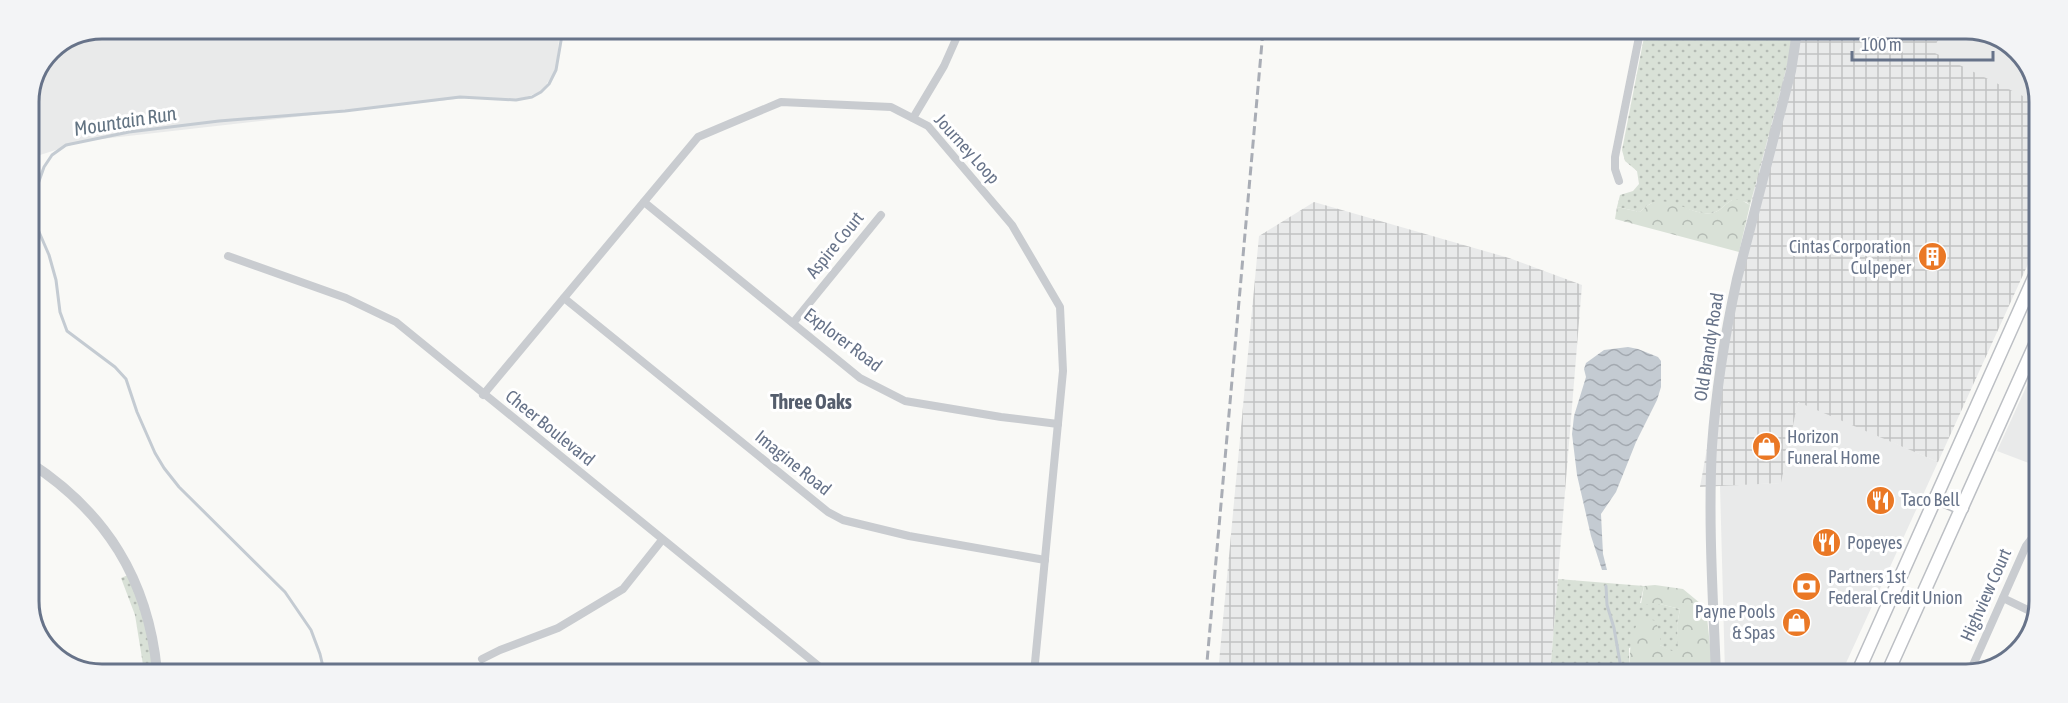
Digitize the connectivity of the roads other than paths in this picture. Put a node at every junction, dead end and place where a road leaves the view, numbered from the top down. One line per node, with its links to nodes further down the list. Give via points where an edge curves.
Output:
1 (956, 39): 4 (street)
2 (1639, 39): 5 (street, via 1616,157)
3 (1796, 39): 28 (street, Old Brandy Road, via 1737,279 1717,404 1711,479)
4 (913, 118): 6 (street, Journey Loop, via 891,107 781,102 698,137); 14 (street, Journey Loop, via 928,126 1012,225 1060,307 1063,371)
5 (1619, 181)
6 (644, 202): 9 (street, Journey Loop); 11 (street, Explorer Road)
7 (881, 215): 11 (street, Aspire Court)
8 (228, 256): 13 (street, Cheer Boulevard, via 346,298 396,322)
9 (564, 298): 13 (street, Journey Loop); 20 (street, Imagine Road, via 828,512 843,520 909,536)
10 (2029, 304): 16 (main road)
11 (793, 323): 14 (street, Explorer Road, via 860,378 905,401)
12 (2029, 358): 17 (main road)
13 (483, 395): 18 (street, Cheer Boulevard)
14 (1058, 424): 20 (street, Journey Loop)
15 (39, 470): 25 (street, via 83,505 125,560 145,605)
16 (1936, 497): 17 (main road); 29 (main road)
17 (1962, 508): 30 (main road)
18 (663, 540): 23 (street, via 623,589 558,628); 26 (street, Cheer Boulevard)
19 (2029, 542): 21 (street, Highview Court)
20 (1046, 560): 27 (street, Journey Loop)
21 (2002, 598): 22 (street); 24 (street, Highview Court)
22 (2028, 610)
23 (482, 659)
24 (1974, 663)
25 (156, 664)
26 (816, 664)
27 (1036, 664)
28 (1716, 664)
29 (1861, 664)
30 (1892, 664)

